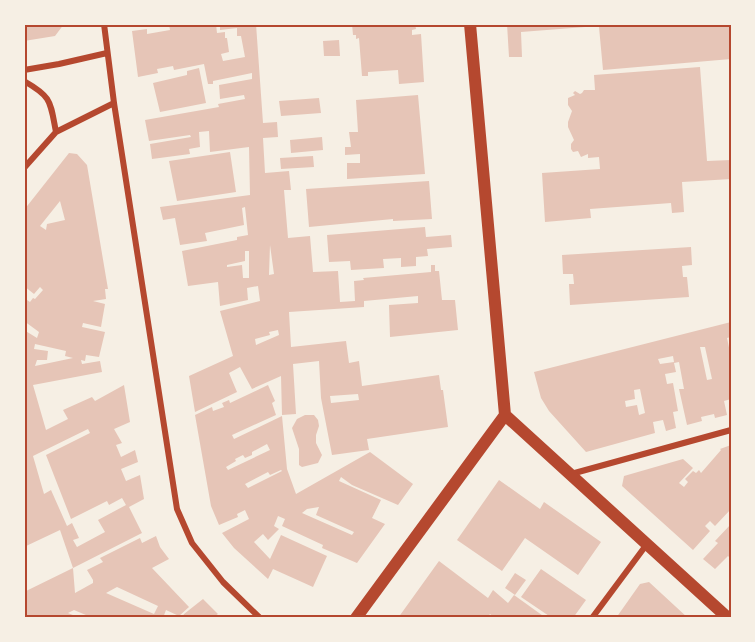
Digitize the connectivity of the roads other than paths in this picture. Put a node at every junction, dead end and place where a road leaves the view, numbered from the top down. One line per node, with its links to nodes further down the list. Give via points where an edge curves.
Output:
1 (104, 24): 3 (street)
2 (470, 24): 9 (main road)
3 (107, 53): 4 (street); 6 (street)
4 (24, 70)
5 (24, 81): 7 (street, via 50,102)
6 (114, 104): 7 (street); 13 (street, via 177,509 192,543 223,582)
7 (56, 132): 8 (street)
8 (24, 168)
9 (504, 415): 11 (main road); 14 (main road)
10 (731, 430): 11 (street)
11 (570, 474): 12 (main road)
12 (647, 544): 15 (street); 16 (main road)
13 (260, 618)
14 (356, 618)
15 (592, 618)
16 (728, 618)

